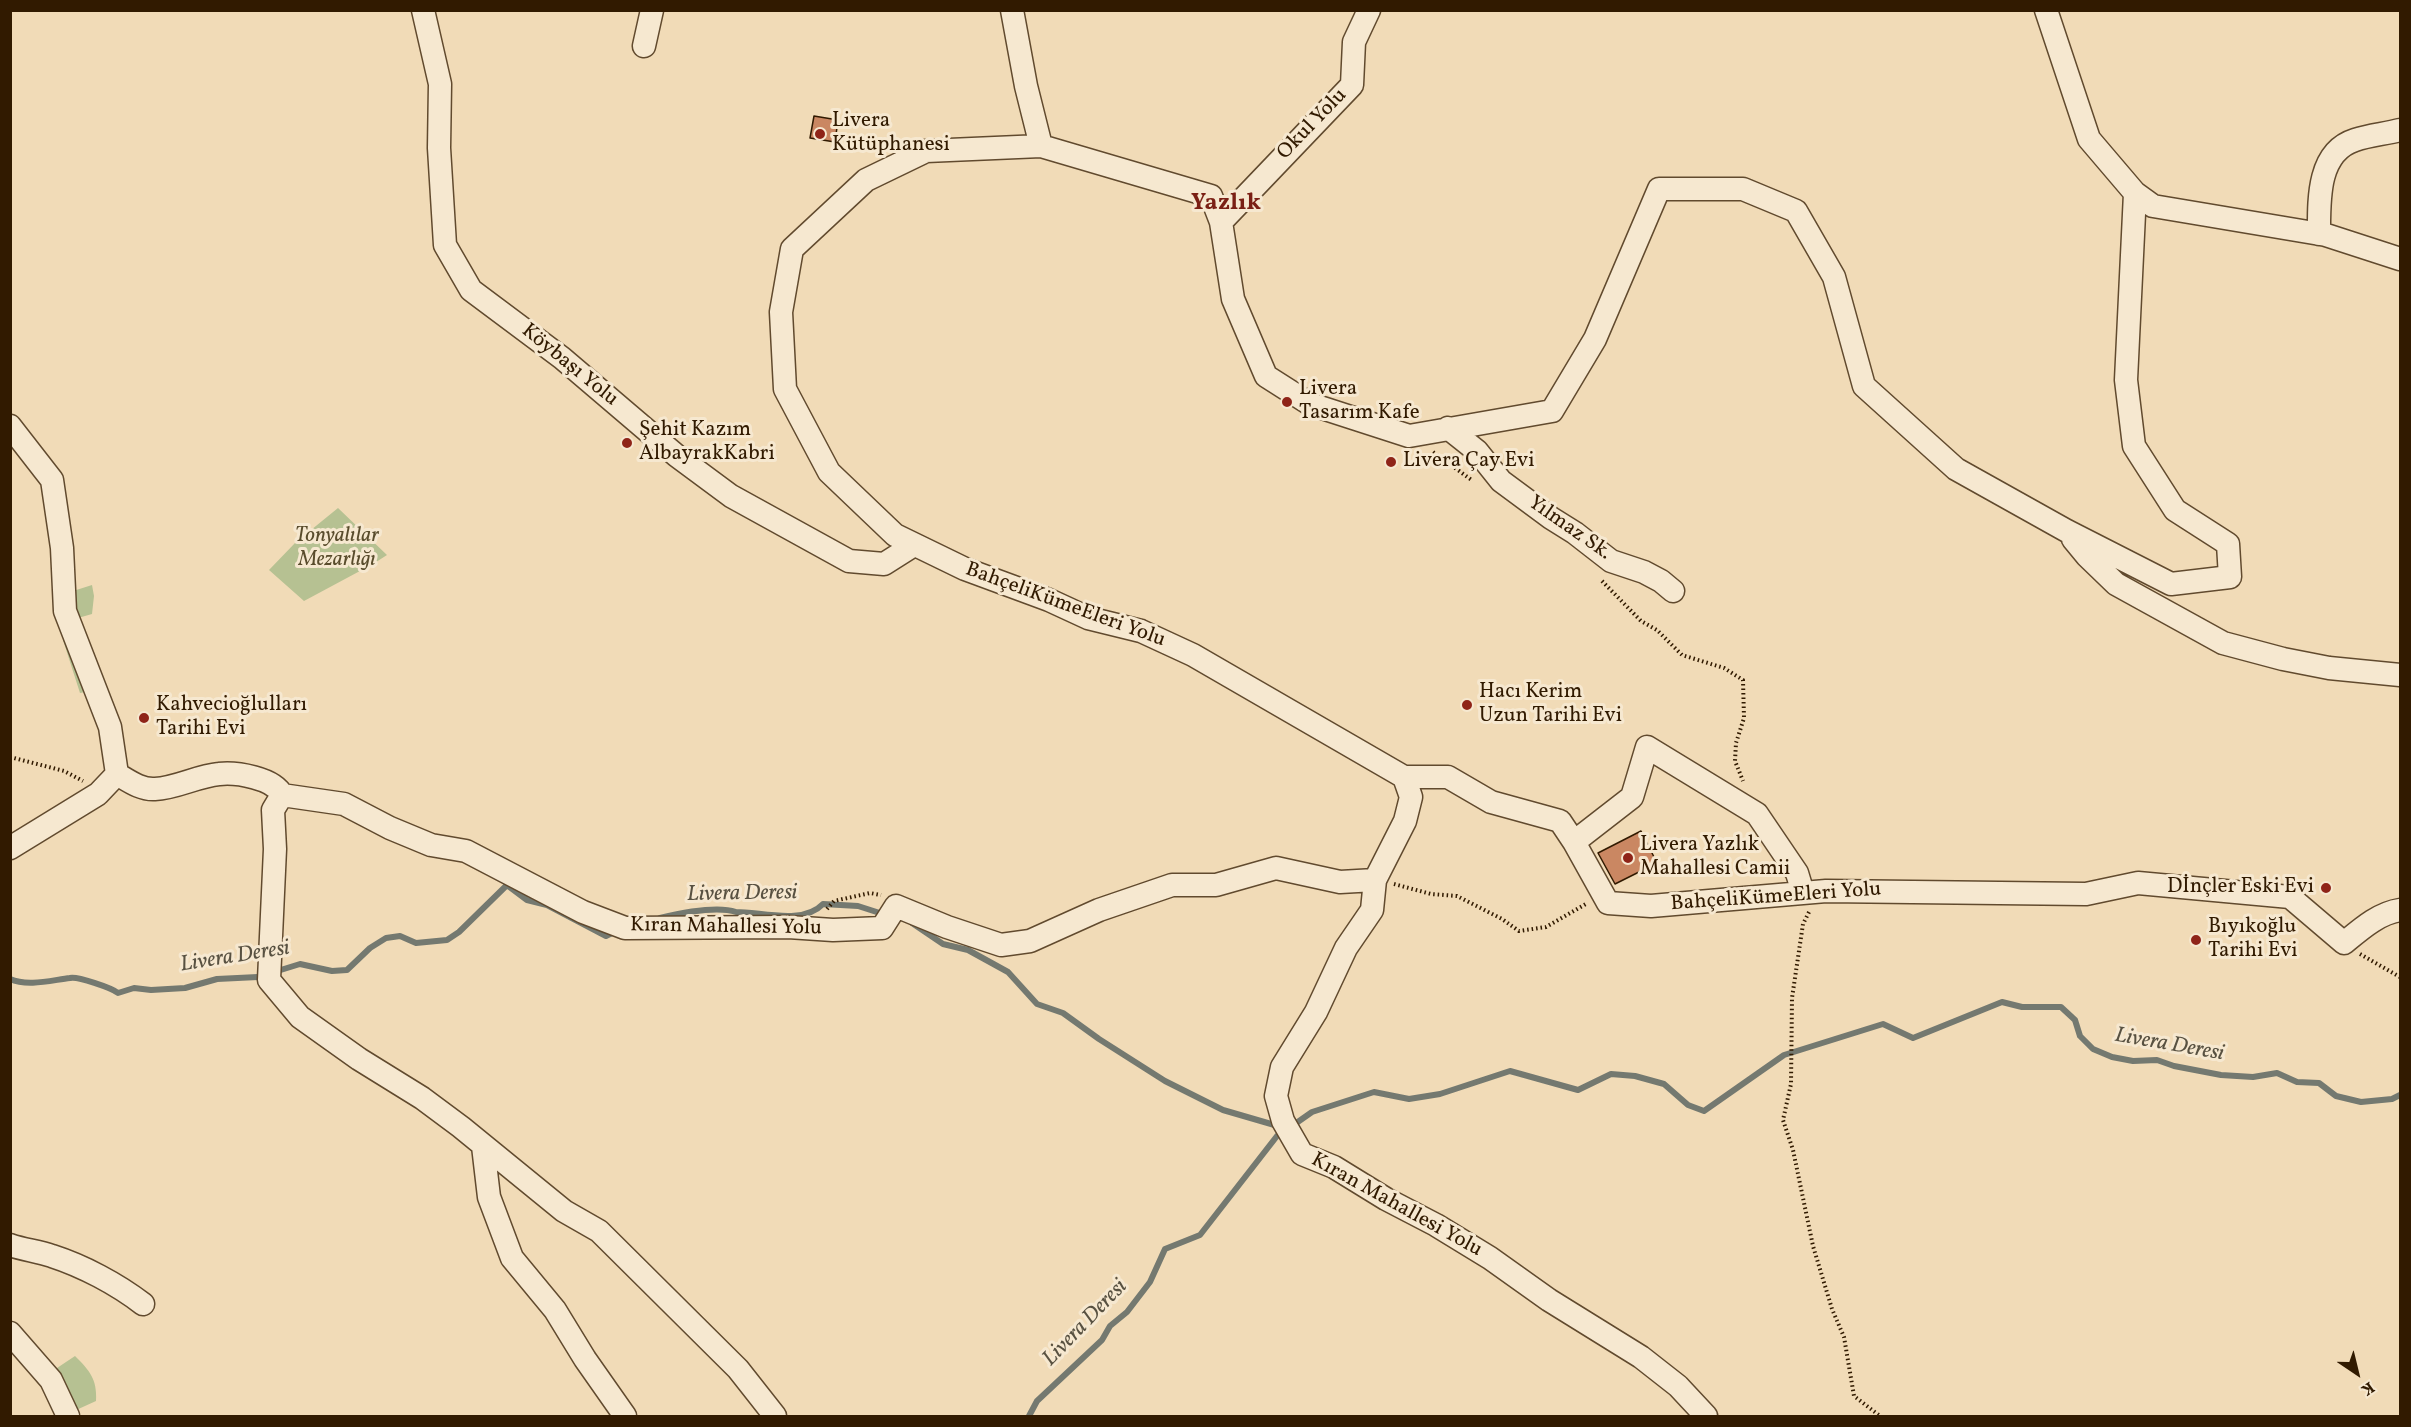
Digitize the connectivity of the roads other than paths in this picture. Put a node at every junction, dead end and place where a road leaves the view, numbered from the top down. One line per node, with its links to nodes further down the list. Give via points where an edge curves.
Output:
1 (423, 10): 16 (street, Köybaşı Yolu, via 440,84 445,245 471,290 562,358 677,456 731,496 849,561 884,564)
2 (652, 10): 6 (street)
3 (1012, 10): 8 (street)
4 (1369, 10): 10 (street, Okul Yolu, via 1354,42 1352,85)
5 (2046, 10): 9 (street, via 2089,139)
6 (644, 46)
7 (2400, 130): 11 (street, via 2341,146 2328,163 2321,183)
8 (1041, 146): 10 (street, BahçeliKümeEleri Yolu, via 1211,196); 16 (street, BahçeliKümeEleri Yolu, via 926,151 867,180 792,249 781,312 784,389 829,472 896,535)
9 (2134, 193): 11 (street, via 2153,206); 15 (street, BahçeliKümeEleri Yolu, via 2126,380 2134,446 2175,510 2228,544 2230,577 2171,584)
10 (1221, 222): 14 (street, BahçeliKümeEleri Yolu, via 1233,298 1266,376 1310,404 1409,436)
11 (2319, 234): 12 (street)
12 (2400, 259)
13 (10, 426): 19 (street, via 52,480 62,548 64,611 110,727)
14 (1448, 428): 15 (street, BahçeliKümeEleri Yolu, via 1552,411 1595,339 1659,189 1743,189 1796,211 1834,277 1864,386 1956,469); 17 (street, Yılmaz Sk., via 1478,451 1501,480 1551,518 1611,561 1644,572)
15 (2067, 531): 18 (street, BahçeliKümeEleri Yolu, via 2116,584 2223,643 2306,663)
16 (914, 545): 20 (street, BahçeliKümeEleri Yolu, via 1088,618 1141,631 1193,655)
17 (1673, 591)
18 (2400, 675)
19 (117, 774): 21 (street, via 141,788 154,789 220,774 247,777 275,786); 23 (street, via 98,794)
20 (1404, 777): 22 (street, BahçeliKümeEleri Yolu, via 1448,777 1491,802 1560,821); 24 (street, Kıran Mahallesi Yolu, via 1411,797 1405,821)
21 (282, 795): 24 (street, Kıran Mahallesi Yolu, via 344,804 431,845 466,851 583,912 625,928 882,928 896,906 1001,945 1030,941 1099,910 1172,885 1216,885 1276,868 1340,882); 27 (street, via 273,810 269,980 300,1017 422,1098)
22 (1574, 842): 25 (street, BahçeliKümeEleri Yolu, via 1608,903 1651,906); 25 (street, via 1632,797 1647,747 1757,814 1797,873)
23 (10, 848)
24 (1375, 880): 34 (street, Kıran Mahallesi Yolu, via 1372,910 1346,948 1316,1012 1282,1066 1276,1096 1283,1121 1302,1154 1334,1167 1490,1258 1641,1357 1678,1386)
25 (1807, 901): 26 (street, BahçeliKümeEleri Yolu, via 1882,890 2086,894 2138,883 2290,897 2344,943 2391,911)
26 (2400, 910)
27 (483, 1146): 32 (street, via 489,1197 512,1258 555,1310); 33 (street, via 564,1211 599,1231 738,1369)
28 (10, 1245): 29 (street, via 76,1265)
29 (143, 1304)
30 (10, 1332): 31 (street, via 51,1380)
31 (68, 1416)
32 (625, 1416)
33 (774, 1416)
34 (1706, 1416)

